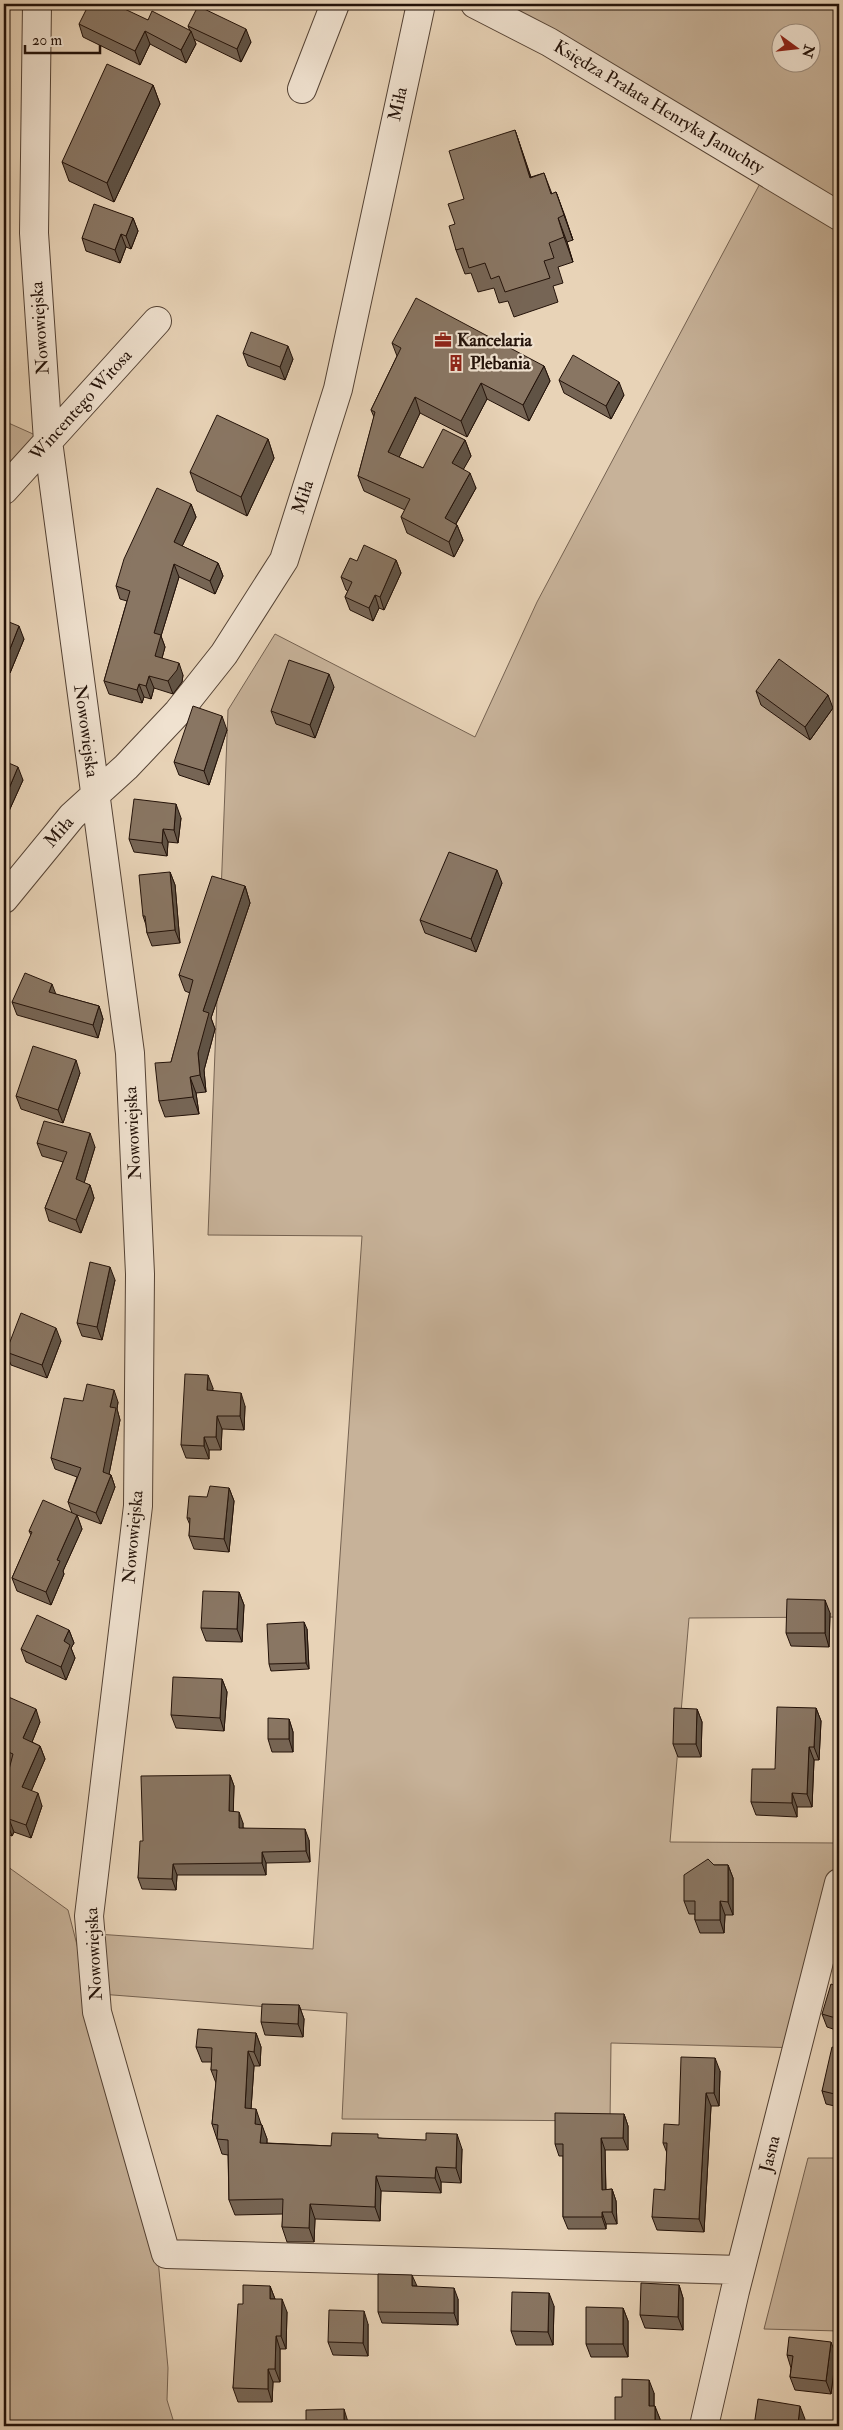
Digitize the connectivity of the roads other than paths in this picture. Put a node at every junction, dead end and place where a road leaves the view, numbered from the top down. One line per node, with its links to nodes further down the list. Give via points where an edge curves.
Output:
1 (37, 4): 8 (street, Nowowiejska, via 34,233)
2 (335, 4): 5 (street)
3 (421, 4): 10 (street, Miła, via 338,389 284,560 224,654 190,697)
4 (475, 4): 6 (street, Księdza Prałata Henryka Januchty, via 550,42)
5 (302, 89)
6 (839, 216)
7 (158, 321): 8 (street, Wincentego Witosa)
8 (48, 441): 9 (street, Wincentego Witosa); 10 (street, Nowowiejska)
9 (4, 490)
10 (95, 797): 11 (street, Miła, via 72,816); 13 (street, Nowowiejska, via 130,1052 140,1274 138,1506 89,1916 97,2012 166,2254)
11 (4, 900)
12 (839, 1884): 13 (street, Jasna)
13 (740, 2270): 14 (street, Jasna)
14 (704, 2426)

